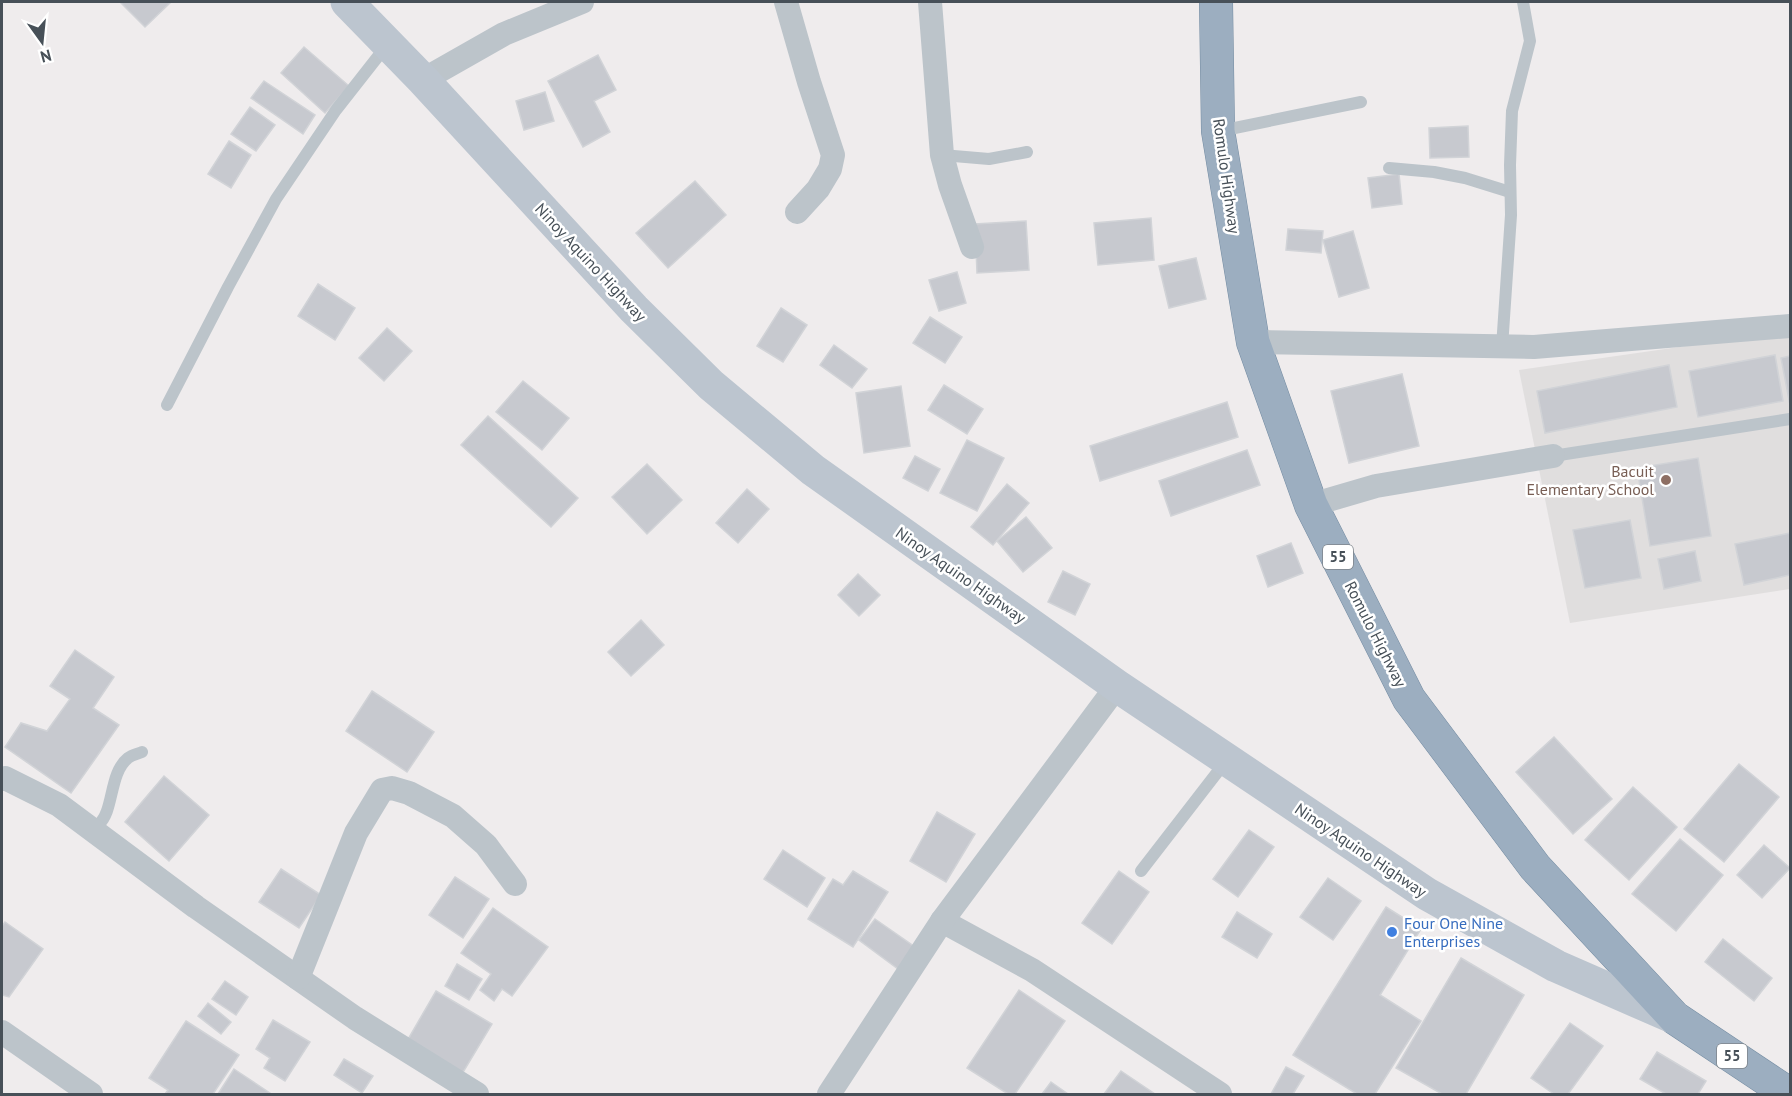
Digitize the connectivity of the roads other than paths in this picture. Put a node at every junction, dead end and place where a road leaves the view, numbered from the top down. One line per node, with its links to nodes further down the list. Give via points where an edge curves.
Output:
1 (347, 2): 7 (main road, Ninoy Aquino Highway)
2 (582, 2): 8 (street, via 504,34)
3 (786, 2): 15 (street, via 833,155 818,189)
4 (930, 2): 12 (street)
5 (1216, 2): 10 (highway, Romulo Highway / 55)
6 (1523, 2): 14 (lane, via 1530,41 1512,111)
7 (388, 44): 8 (main road, Ninoy Aquino Highway); 20 (lane, via 336,110 276,199)
8 (423, 80): 24 (main road, Ninoy Aquino Highway, via 634,309 711,385 813,470)
9 (1361, 102): 10 (lane)
10 (1218, 132): 18 (highway, Romulo Highway / 55)
11 (1027, 152): 12 (lane, via 989,159)
12 (942, 155): 16 (street)
13 (1389, 168): 14 (lane, via 1465,178)
14 (1510, 192): 19 (lane)
15 (797, 212)
16 (972, 247)
17 (1791, 326): 19 (street)
18 (1253, 342): 19 (street); 23 (highway, Romulo Highway / 55)
19 (1502, 347)
20 (167, 405)
21 (1791, 419): 22 (lane)
22 (1552, 456): 23 (street, via 1376,486)
23 (1311, 505): 33 (highway, Romulo Highway / 55, via 1409,699 1536,867)
24 (1117, 686): 26 (main road, Ninoy Aquino Highway); 31 (street)
25 (142, 752): 28 (lane, via 122,764 106,812)
26 (1227, 760): 29 (lane); 33 (main road, Ninoy Aquino Highway, via 1427,894 1556,966)
27 (2, 779): 28 (street, via 59,805)
28 (90, 828): 32 (street)
29 (1141, 871)
30 (515, 884): 32 (street, via 486,844 453,816 409,793 392,788 382,790 356,833)
31 (942, 921): 37 (street); 38 (street, via 1032,970)
32 (298, 978): 36 (street)
33 (1675, 1018): 39 (highway, Romulo Highway / 55)
34 (2, 1032): 35 (street)
35 (91, 1095)
36 (477, 1095)
37 (829, 1095)
38 (1220, 1095)
39 (1789, 1095)

